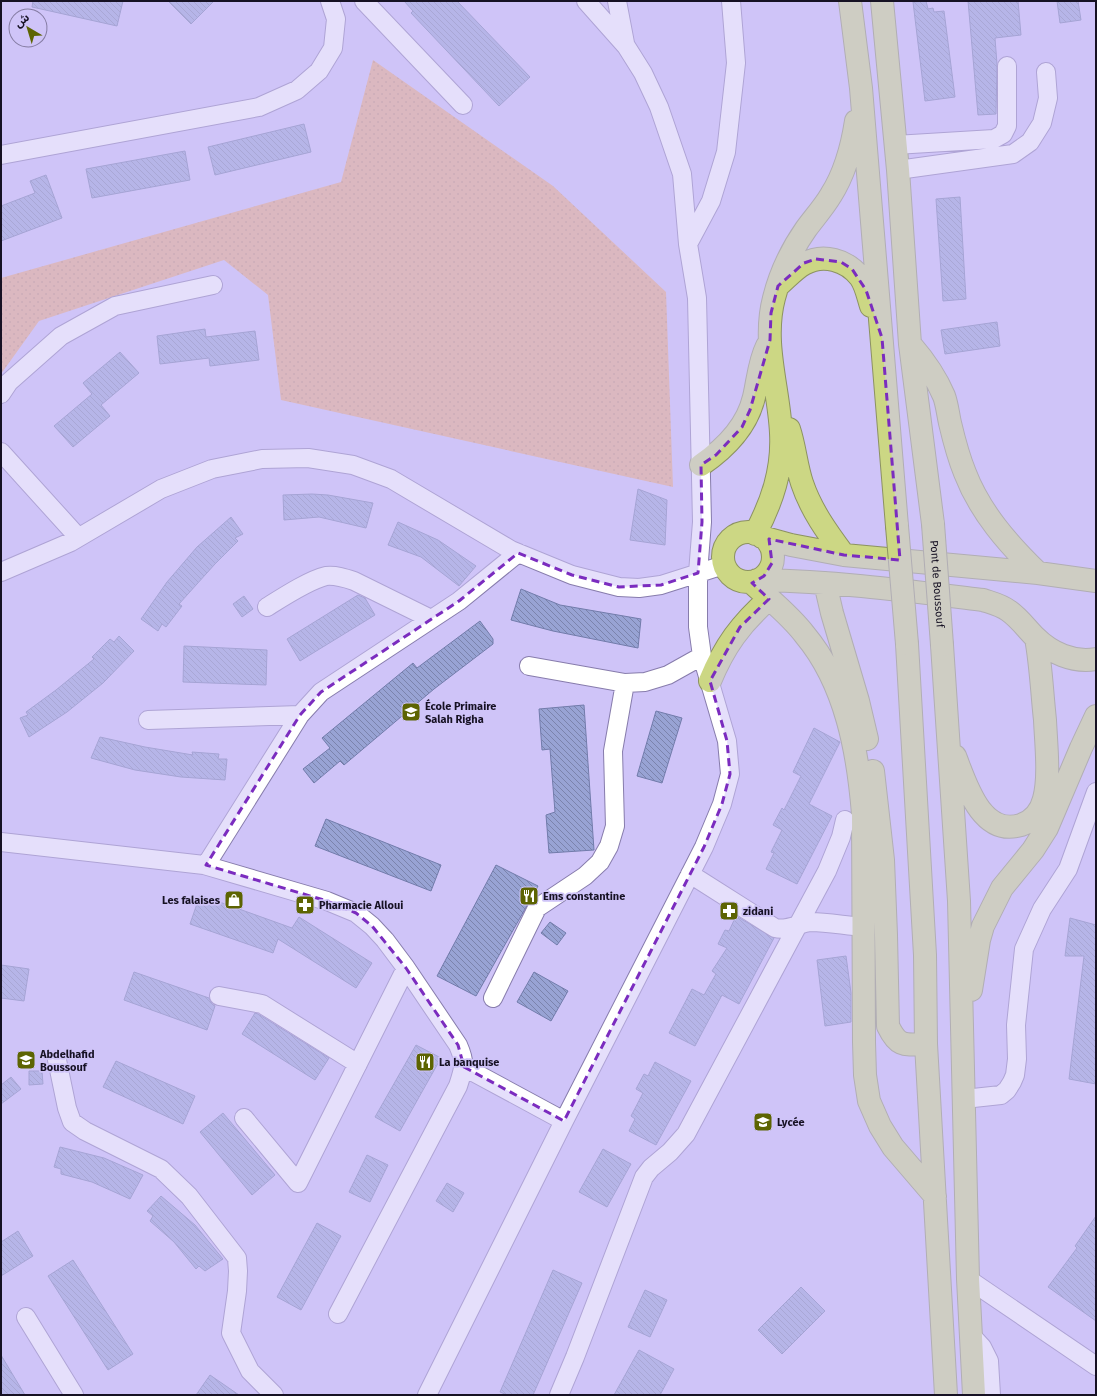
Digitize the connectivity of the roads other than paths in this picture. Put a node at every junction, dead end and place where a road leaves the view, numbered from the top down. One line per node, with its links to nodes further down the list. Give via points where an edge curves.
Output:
1 (330, 1): 14 (street, via 336,19 333,48 319,71 297,90 259,107)
2 (364, 1): 12 (street)
3 (586, 1): 8 (street)
4 (617, 1): 8 (street)
5 (731, 1): 16 (street, via 736,63 726,152 711,201)
6 (850, 1): 11 (highway)
7 (882, 1): 13 (highway, Pont de Boussouf)
8 (626, 46): 16 (street, via 643,73 659,108 682,174)
9 (1008, 66): 13 (street, via 1007,126 1003,134 994,139)
10 (1046, 72): 15 (street, via 1048,98 1042,123 1030,142 1013,154)
11 (860, 88): 18 (highway, via 848,158 831,195 794,248); 19 (highway)
12 (463, 105)
13 (895, 145): 15 (highway, Pont de Boussouf)
14 (1, 155)
15 (898, 170): 21 (highway, Pont de Boussouf)
16 (688, 244): 25 (street, via 697,298)
17 (213, 285): 22 (street, via 115,306 61,336 9,382)
18 (778, 286): 19 (highway, via 804,263 816,259 841,262 852,268 860,278); 20 (highway, via 771,313)
19 (882, 338): 61 (highway, bridge, via 907,644 925,955)
20 (770, 340): 23 (highway); 25 (highway, via 761,362 750,410 742,427 716,455)
21 (910, 344): 33 (highway, via 927,366 944,398 956,448 976,498 1008,542); 49 (highway, Pont de Boussouf, bridge, via 933,524)
22 (1, 394)
23 (779, 411): 26 (highway, via 782,446 779,474); 29 (highway, via 789,428 802,482 812,509)
24 (1, 452): 27 (street)
25 (701, 465): 32 (street, via 702,522)
26 (758, 535): 29 (highway, via 791,545); 30 (highway, via 741,533 730,540 723,552); 34 (highway, via 771,548 772,563 764,576)
27 (78, 537): 28 (street, via 161,489 212,468 262,459 308,458 353,466 391,479); 31 (street)
28 (518, 553): 32 (street, via 572,575 619,587 661,585); 39 (street, via 459,601)
29 (844, 555): 33 (highway)
30 (724, 565): 32 (street); 34 (highway, via 737,580)
31 (1, 572)
32 (698, 573): 41 (street, via 698,627)
33 (1038, 574): 36 (highway)
34 (754, 581): 35 (highway); 37 (highway)
35 (825, 583): 40 (highway, via 983,600 1009,610); 61 (highway, via 873,766 883,860 888,1026 893,1038 905,1045)
36 (1092, 583)
37 (769, 599): 44 (highway, via 740,627 718,662); 56 (highway, via 805,634 823,659 851,730 863,814)
38 (267, 607): 39 (street, via 311,582 326,576 341,576)
39 (431, 619): 46 (street, via 321,692)
40 (1036, 638): 42 (highway, via 1067,658); 49 (highway, via 1041,668 1047,770 1045,798 1038,814 1024,824 1012,827 999,825 985,817 973,798)
41 (702, 656): 44 (street); 45 (street, via 668,675 645,682)
42 (1096, 659)
43 (529, 666): 45 (street)
44 (710, 681): 54 (street, via 727,741 730,774 722,804)
45 (625, 683): 59 (street, via 613,751 615,826 609,846 600,862 585,876 537,908)
46 (300, 715): 48 (street); 53 (street)
47 (1096, 716): 60 (highway, via 1047,828 1034,850 1002,888 983,926 970,994)
48 (148, 720)
49 (948, 738): 60 (highway, Pont de Boussouf, via 959,901)
50 (1096, 792): 65 (street, via 1068,869 1042,909 1024,949 1016,1025 1017,1059 1012,1082 1001,1096)
51 (845, 820): 55 (street, via 835,854)
52 (1, 842): 53 (street)
53 (206, 865): 57 (street, via 327,901 356,913 385,940)
54 (690, 874): 55 (street, via 775,928 786,929); 67 (street)
55 (798, 925): 56 (street, via 816,922); 77 (street, via 686,1134 644,1177)
56 (864, 927): 68 (highway, via 865,1062 869,1101 893,1147)
57 (406, 968): 63 (street); 64 (street, via 458,1045)
58 (219, 996): 63 (street, via 262,1004)
59 (493, 998)
60 (961, 1016): 65 (highway, Pont de Boussouf)
61 (926, 1044): 68 (highway)
62 (57, 1060): 74 (street, via 72,1122 162,1169 188,1196 237,1258 237,1291 231,1332 250,1371)
63 (358, 1064): 66 (street, via 298,1183)
64 (464, 1067): 67 (street); 70 (street, via 458,1086)
65 (964, 1099): 69 (highway, Pont de Boussouf)
66 (244, 1118)
67 (564, 1121): 76 (street)
68 (935, 1196): 78 (highway)
69 (968, 1279): 72 (highway, Pont de Boussouf); 73 (street)
70 (338, 1314)
71 (26, 1317): 75 (street)
72 (971, 1335): 79 (highway, Pont de Boussouf); 80 (street, via 982,1347 989,1361)
73 (1096, 1366)
74 (272, 1394)
75 (74, 1395)
76 (427, 1395)
77 (559, 1395)
78 (946, 1395)
79 (974, 1395)
80 (991, 1395)

